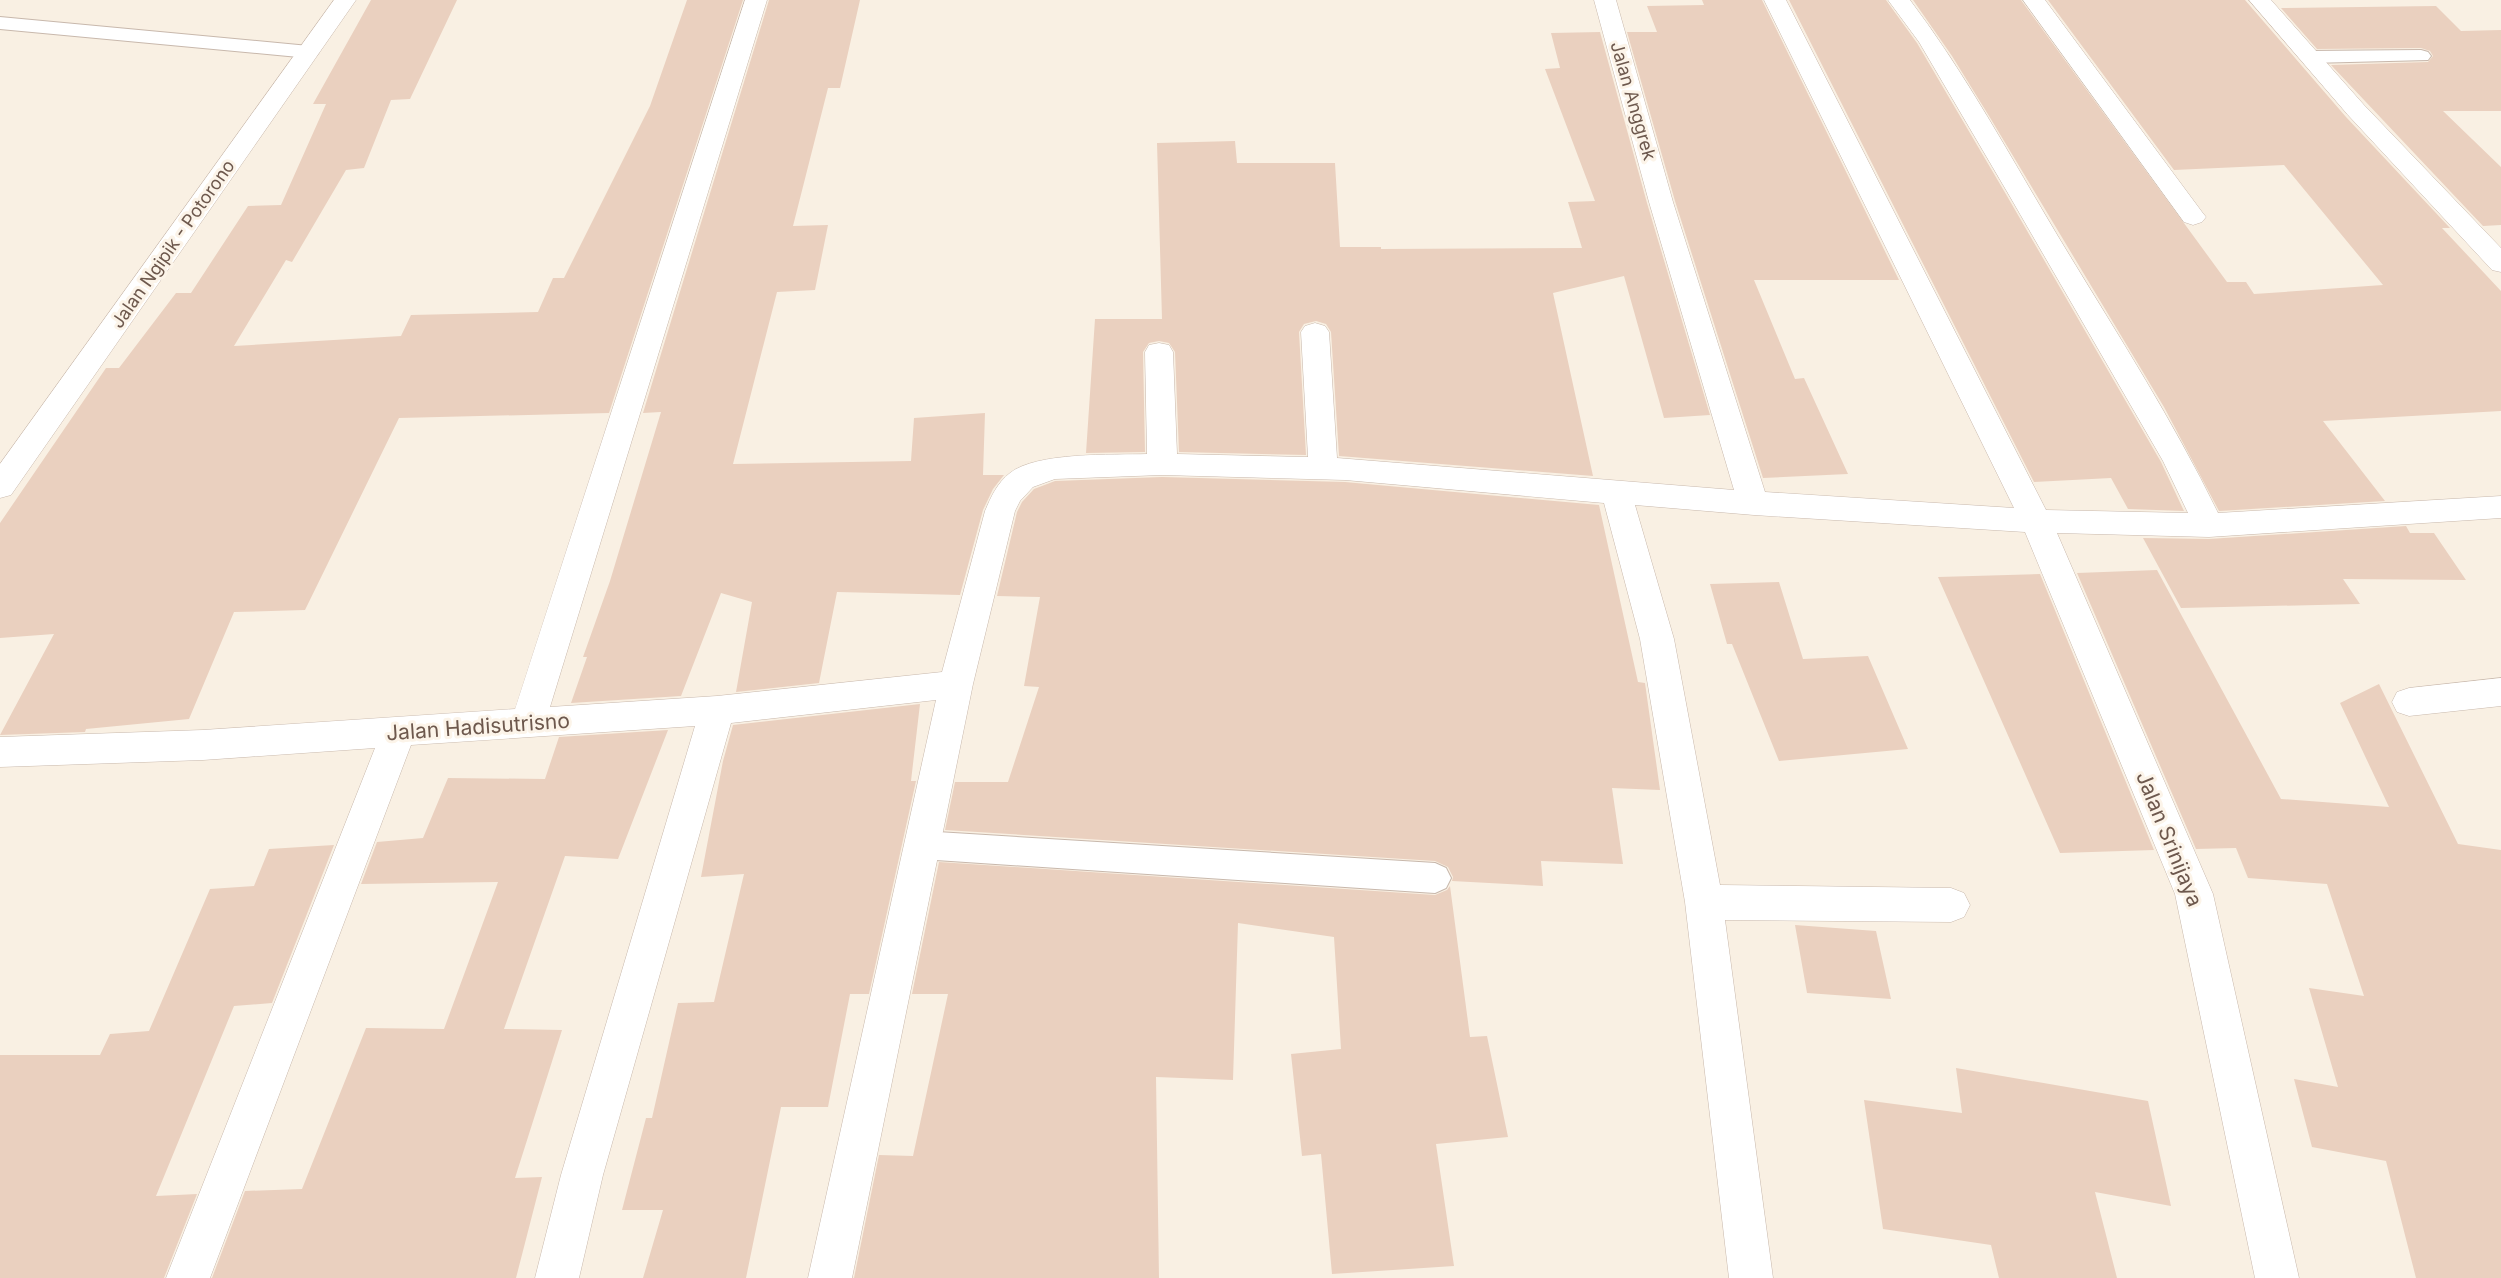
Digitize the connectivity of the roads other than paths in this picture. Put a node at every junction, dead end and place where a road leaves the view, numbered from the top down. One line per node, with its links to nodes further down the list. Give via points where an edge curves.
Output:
1 (345, 0): 9 (street, Jalan Ngipik - Potorono)
2 (756, 0): 28 (street)
3 (1605, 0): 20 (street, Jalan Anggrek, via 1661,202)
4 (1775, 0): 22 (street, Jalan Srinijaya)
5 (1899, 0): 23 (street, via 1929,40 2021,195 2178,461)
6 (2034, 0): 12 (street)
7 (2260, 0): 11 (street)
8 (0, 23): 9 (lane)
9 (309, 52): 18 (street, Jalan Ngipik - Potorono)
10 (2421, 56): 11 (lane)
11 (2310, 57): 13 (street)
12 (2193, 217)
13 (2501, 264)
14 (1315, 332): 17 (street)
15 (1159, 352): 16 (street)
16 (1162, 464): 17 (street); 24 (street, via 1053,468 1022,479 1007,495)
17 (1323, 468): 19 (street)
18 (0, 487)
19 (1616, 493): 20 (street); 33 (street, via 1657,639)
20 (1754, 504): 22 (street)
21 (2501, 507): 23 (street)
22 (2036, 521): 23 (street); 39 (street, Jalan Srinijaya, via 2194,894)
23 (2209, 525)
24 (956, 684): 27 (street, Jalan Hadisutrisno); 31 (street)
25 (2501, 692): 26 (street)
26 (2409, 702)
27 (717, 710): 28 (street, Jalan Hadisutrisno); 36 (street, via 582,1175)
28 (528, 723): 29 (street, Jalan Hadisutrisno)
29 (399, 732): 30 (street, Jalan Hadisutrisno, via 203,745); 35 (street)
30 (0, 752)
31 (921, 845): 32 (lane); 37 (street)
32 (1435, 878)
33 (1704, 902): 34 (street); 38 (street)
34 (1951, 905)
35 (188, 1278)
36 (557, 1278)
37 (830, 1278)
38 (1751, 1278)
39 (2277, 1278)

